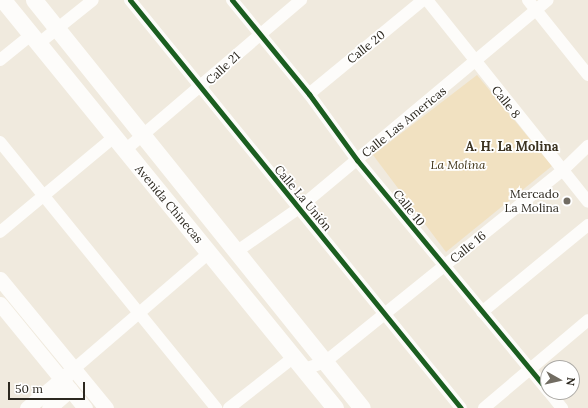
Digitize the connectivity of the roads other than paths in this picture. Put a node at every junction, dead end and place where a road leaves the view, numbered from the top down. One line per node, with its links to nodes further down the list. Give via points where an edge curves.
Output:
1 (3, 0): 13 (main road, Avenida Chinecas)
2 (34, 0): 11 (main road, Avenida Chinecas)
3 (93, 0): 11 (street)
4 (130, 0): 17 (street, Calle La Unión)
5 (232, 0): 12 (street, Calle 10)
6 (301, 0): 12 (street, Calle 21)
7 (423, 0): 18 (street, Calle 20)
8 (427, 0): 15 (street, Calle 8)
9 (548, 0): 10 (street, Calle Las Americas)
10 (532, 5): 15 (street, Calle Las Americas); 16 (street)
11 (57, 28): 13 (street); 20 (main road, Avenida Chinecas)
12 (260, 33): 17 (street, Calle 21); 18 (street, Calle 10)
13 (34, 39): 14 (street); 19 (main road, Avenida Chinecas)
14 (0, 60)
15 (475, 64): 24 (street, Calle Las Americas); 25 (street, Calle 8)
16 (588, 74)
17 (200, 89): 20 (street, Calle 21); 28 (street, Calle La Unión)
18 (309, 94): 24 (street, Calle 10)
19 (113, 138): 23 (main road, Avenida Chinecas); 26 (street)
20 (142, 138): 23 (street, Calle 21); 31 (main road, Avenida Chinecas)
21 (0, 142): 26 (street)
22 (588, 146): 25 (street, Calle 16)
23 (124, 151): 32 (main road, Avenida Chinecas)
24 (357, 160): 28 (street, Calle Las Americas); 33 (street, Calle 10)
25 (563, 170): 27 (street, Calle 8); 33 (street, Calle 16)
26 (44, 195): 30 (street); 38 (street)
27 (588, 202)
28 (299, 208): 31 (street, Calle Las Americas); 36 (street, Calle La Unión)
29 (588, 225): 37 (street)
30 (0, 232)
31 (236, 252): 40 (main road, Avenida Chinecas)
32 (209, 253): 38 (street); 41 (main road, Avenida Chinecas)
33 (444, 266): 36 (street, Calle 16); 37 (street, Calle 10)
34 (0, 279): 42 (street)
35 (0, 304): 45 (street)
36 (385, 312): 40 (street, Calle 16); 55 (street, Calle La Unión)
37 (482, 312): 43 (street, Calle 10)
38 (140, 314): 42 (street); 51 (street)
39 (588, 320): 43 (street)
40 (325, 362): 41 (street, Calle 16); 54 (main road, Avenida Chinecas)
41 (299, 363): 52 (street, Calle 16); 53 (main road, Avenida Chinecas)
42 (74, 369): 45 (street); 50 (street)
43 (529, 369): 44 (street, Calle 10); 56 (street)
44 (540, 382)
45 (65, 385): 47 (street); 48 (street); 49 (street)
46 (555, 400): 57 (street, Calle 10)
47 (27, 408)
48 (49, 408)
49 (85, 408)
50 (106, 408)
51 (216, 408)
52 (229, 408)
53 (335, 408)
54 (362, 408)
55 (461, 408)
56 (484, 408)
57 (562, 408)

